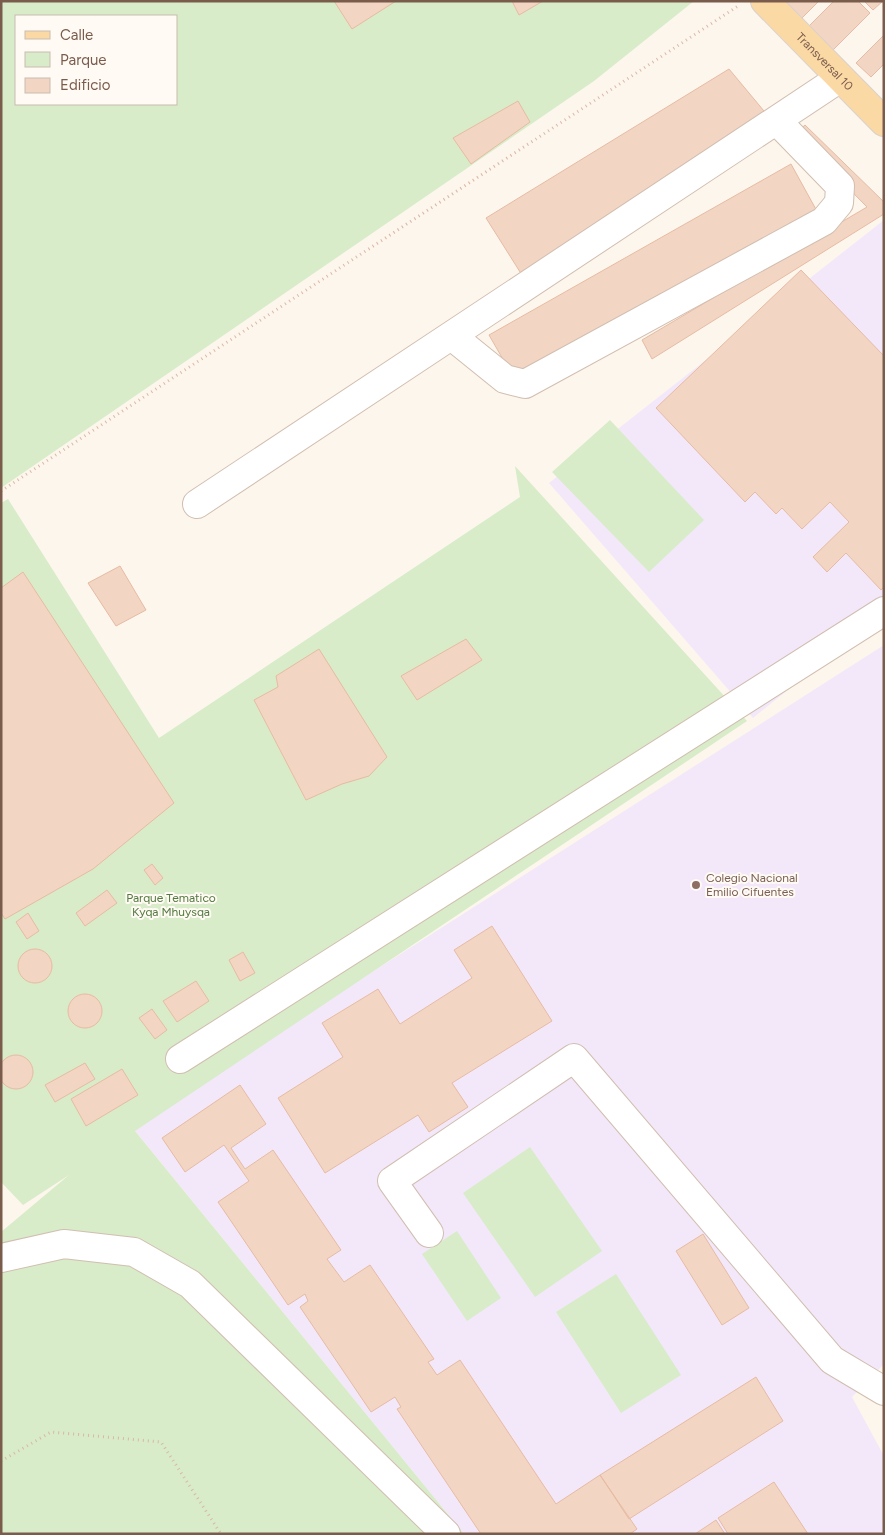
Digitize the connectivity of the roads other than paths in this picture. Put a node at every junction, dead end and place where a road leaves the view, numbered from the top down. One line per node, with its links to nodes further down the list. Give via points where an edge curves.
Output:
1 (765, 1): 2 (main road, Transversal 10)
2 (840, 78): 3 (lane); 4 (main road, Transversal 10)
3 (777, 121): 5 (lane); 5 (lane, via 840,186 839,203 824,221 525,384 505,379)
4 (884, 122)
5 (453, 337): 6 (lane)
6 (197, 504)
7 (884, 610): 8 (lane)
8 (180, 1059)
9 (429, 1233): 11 (lane, via 392,1181 574,1058 832,1360)
10 (1, 1258): 12 (lane, via 64,1244 134,1252 190,1284)
11 (884, 1391)
12 (446, 1534)

